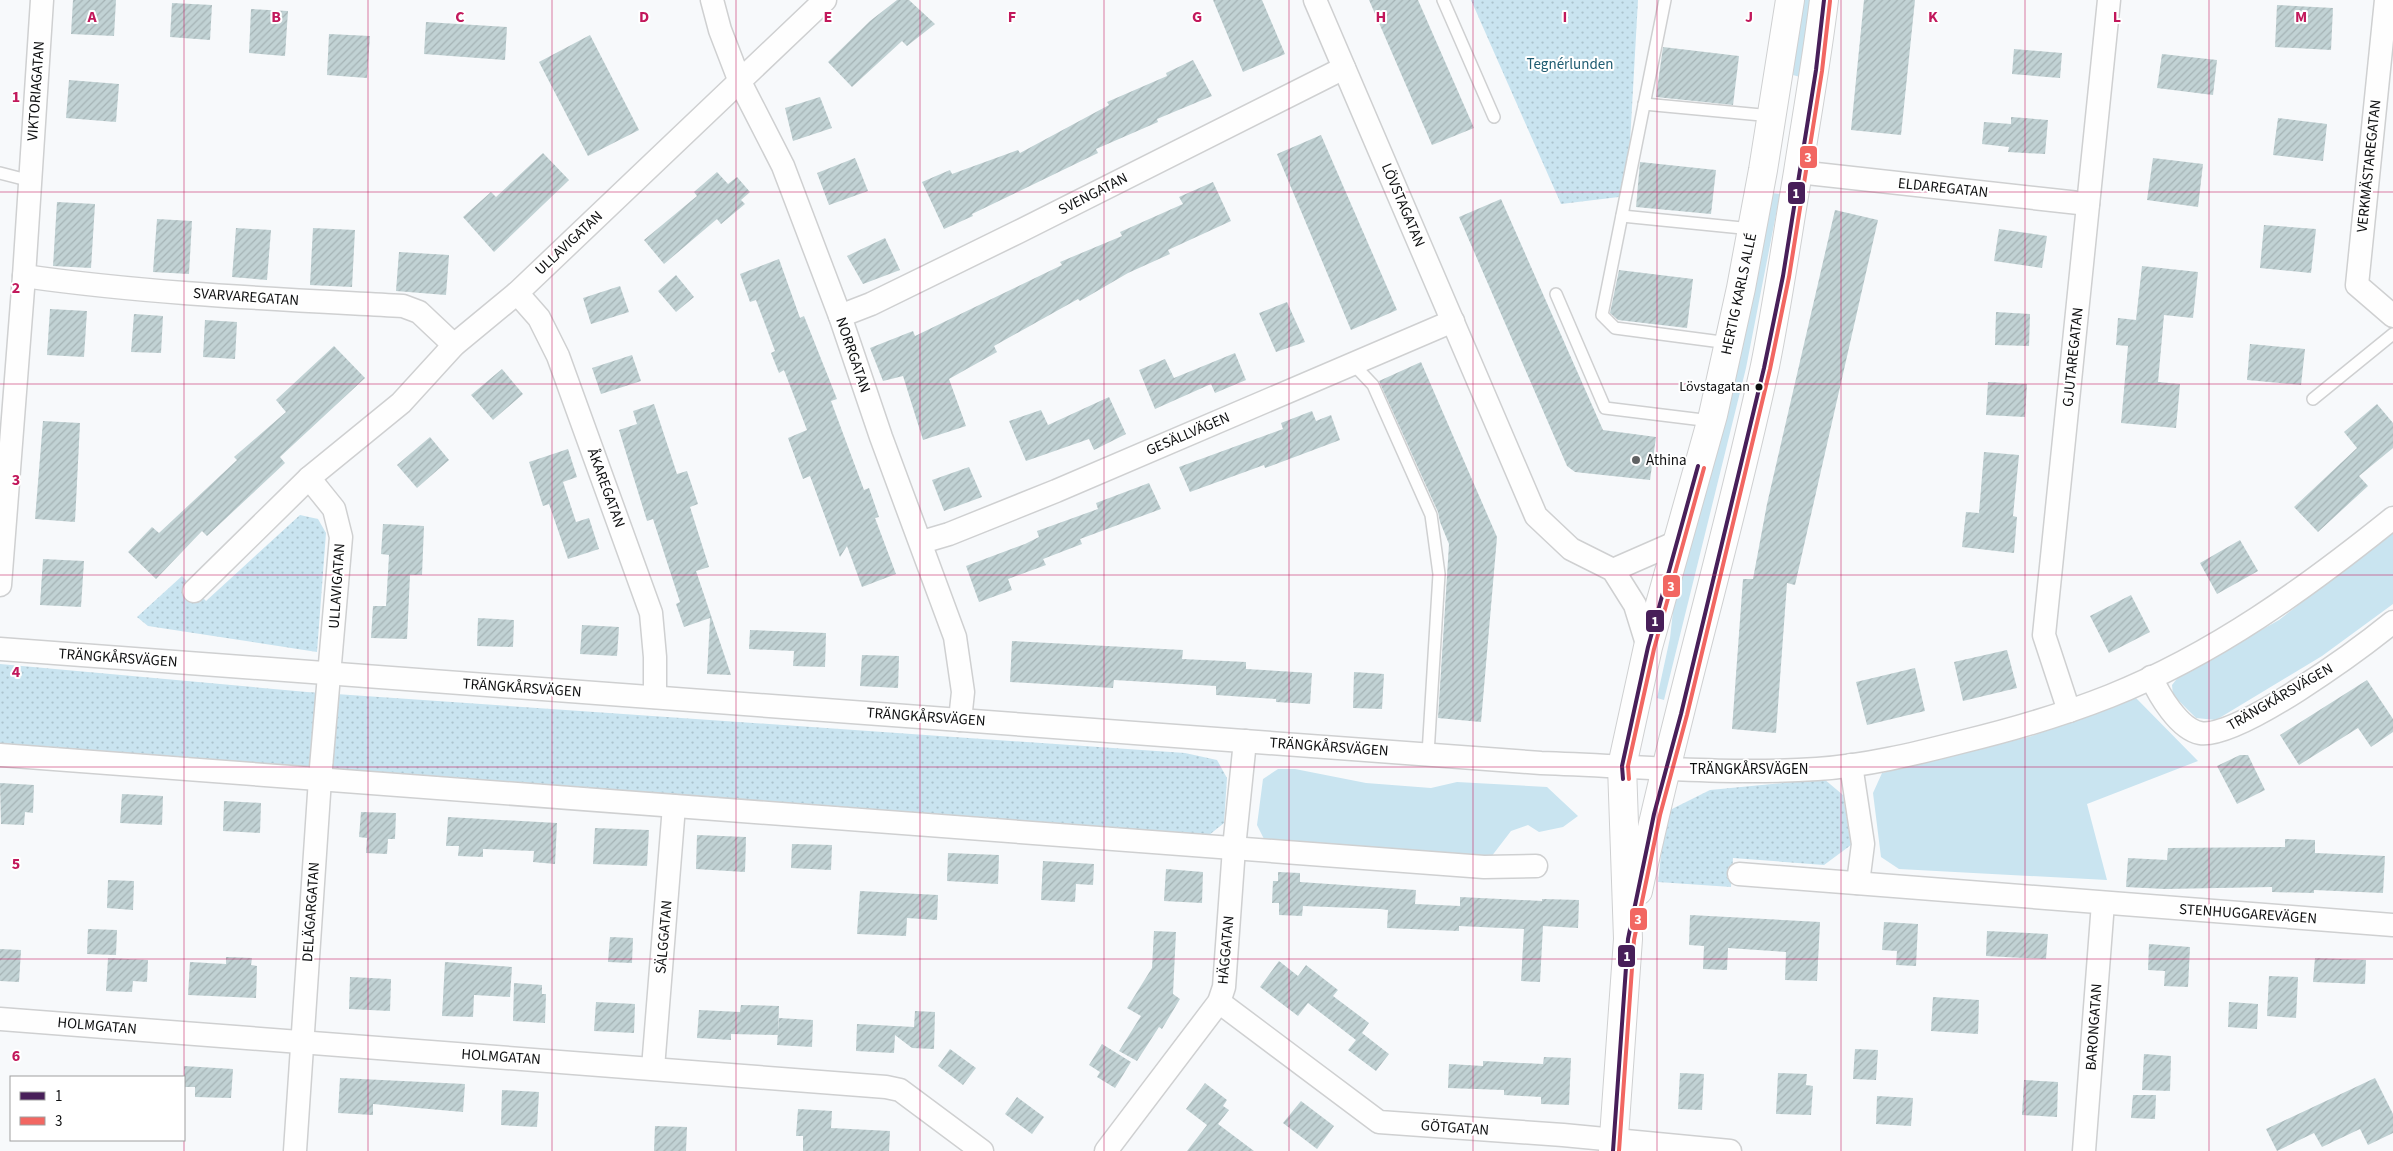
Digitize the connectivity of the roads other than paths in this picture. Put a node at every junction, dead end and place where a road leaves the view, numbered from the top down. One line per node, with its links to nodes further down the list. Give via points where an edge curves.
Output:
1 (42, 0): 19 (street, VIKTORIAGATAN)
2 (712, 0): 12 (street, NORRGATAN)
3 (824, 0): 12 (street, ULLAVIGATAN)
4 (1315, 0): 11 (street, LÖVSTAGATAN)
5 (1443, 0): 15 (lane)
6 (1665, 0): 13 (lane)
7 (1789, 0): 14 (main road, HERTIG KARLS ALLÉ)
8 (1824, 0): 17 (main road, via 1816,70)
9 (2109, 0): 20 (street, GJUTAREGATAN)
10 (2386, 0): 27 (street, VERKMÄSTAREGATAN, via 2357,285)
11 (1344, 68): 26 (street, SVENGATAN, via 871,304); 28 (street, LÖVSTAGATAN)
12 (740, 82): 24 (street, ULLAVIGATAN); 26 (street, NORRGATAN, via 784,166)
13 (1644, 104): 14 (lane); 21 (lane)
14 (1772, 116): 16 (main road, HERTIG KARLS ALLÉ)
15 (1494, 117)
16 (1763, 170): 17 (main road); 22 (main road, HERTIG KARLS ALLÉ)
17 (1798, 172): 20 (street, ELDAREGATAN); 56 (main road, via 1783,276 1764,368)
18 (0, 173): 19 (lane)
19 (30, 181): 23 (street, VIKTORIAGATAN)
20 (2088, 204): 49 (street, GJUTAREGATAN, via 2044,635)
21 (1622, 216): 22 (lane); 30 (lane, via 1602,315 1615,328)
22 (1752, 230): 30 (main road, HERTIG KARLS ALLÉ)
23 (24, 276): 31 (street, SVARVAREGATAN, via 69,283 238,297 403,306 420,312); 34 (street, VIKTORIAGATAN)
24 (517, 292): 31 (street, ULLAVIGATAN); 48 (street, ÅKAREGATAN, via 539,318 558,356 651,613)
25 (1556, 294): 35 (lane, via 1605,408)
26 (840, 316): 38 (street, NORRGATAN, via 881,437)
27 (2393, 316)
28 (1453, 321): 32 (street, GESÄLLVÄGEN); 40 (street, LÖVSTAGATAN, via 1536,516 1571,549)
29 (2393, 334): 33 (lane)
30 (1729, 343): 35 (main road, HERTIG KARLS ALLÉ)
31 (454, 345): 36 (street, ULLAVIGATAN, via 401,403)
32 (1353, 364): 38 (street, GESÄLLVÄGEN, via 1056,491); 52 (lane, via 1373,385 1431,515 1439,574)
33 (2312, 399)
34 (6, 417): 41 (street, VIKTORIAGATAN)
35 (1711, 421): 39 (main road, HERTIG KARLS ALLÉ)
36 (308, 478): 42 (street, ULLAVIGATAN); 46 (street, ULLAVIGATAN, via 334,509 341,537)
37 (2393, 518): 47 (street, TRÄNGKÅRSVÄGEN, via 2301,590 2196,656)
38 (922, 542): 50 (street, NORRGATAN, via 955,637 963,692)
39 (1677, 542): 40 (street); 44 (main road, HERTIG KARLS ALLÉ)
40 (1613, 570): 44 (street, via 1635,605)
41 (0, 585)
42 (194, 591)
43 (2393, 622): 47 (street, TRÄNGKÅRSVÄGEN, via 2313,681 2218,732 2199,733 2182,722 2159,696)
44 (1648, 647): 55 (main road, HERTIG KARLS ALLÉ)
45 (0, 649): 46 (street, TRÄNGKÅRSVÄGEN)
46 (330, 674): 48 (street, TRÄNGKÅRSVÄGEN); 57 (street, DELÄGARGATAN)
47 (2151, 677): 49 (street, TRÄNGKÅRSVÄGEN)
48 (654, 698): 50 (street, TRÄNGKÅRSVÄGEN)
49 (2069, 711): 54 (street, TRÄNGKÅRSVÄGEN, via 1924,752)
50 (960, 720): 51 (street, TRÄNGKÅRSVÄGEN)
51 (1245, 741): 52 (street, TRÄNGKÅRSVÄGEN); 59 (street, HÄGGATAN)
52 (1428, 754): 55 (street, TRÄNGKÅRSVÄGEN)
53 (0, 755): 57 (street)
54 (1851, 765): 56 (street, TRÄNGKÅRSVÄGEN, via 1768,771); 62 (street, via 1863,844)
55 (1622, 766): 56 (street, TRÄNGKÅRSVÄGEN); 65 (main road, HERTIG KARLS ALLÉ)
56 (1667, 768): 65 (main road)
57 (320, 779): 58 (street); 68 (street, DELÄGARGATAN)
58 (674, 806): 59 (street); 69 (street, SÄLGGATAN)
59 (1234, 848): 60 (street, via 1484,866); 66 (street, HÄGGATAN, via 1224,987)
60 (1536, 866)
61 (1739, 874): 62 (street)
62 (1858, 884): 63 (street)
63 (2103, 903): 64 (street, STENHUGGAREVÄGEN); 75 (street, BARONGATAN)
64 (2393, 925)
65 (1628, 939): 70 (main road)
66 (1219, 1002): 70 (street, GÖTGATAN, via 1379,1122); 73 (street, HÄGGATAN)
67 (0, 1018): 68 (street, HOLMGATAN)
68 (303, 1043): 69 (street, HOLMGATAN); 71 (street, DELÄGARGATAN)
69 (653, 1068): 72 (street, HOLMGATAN, via 900,1090)
70 (1613, 1146): 74 (street, GÖTGATAN)
71 (295, 1151)
72 (982, 1151)
73 (1106, 1151)
74 (1730, 1151)
75 (2084, 1151)

